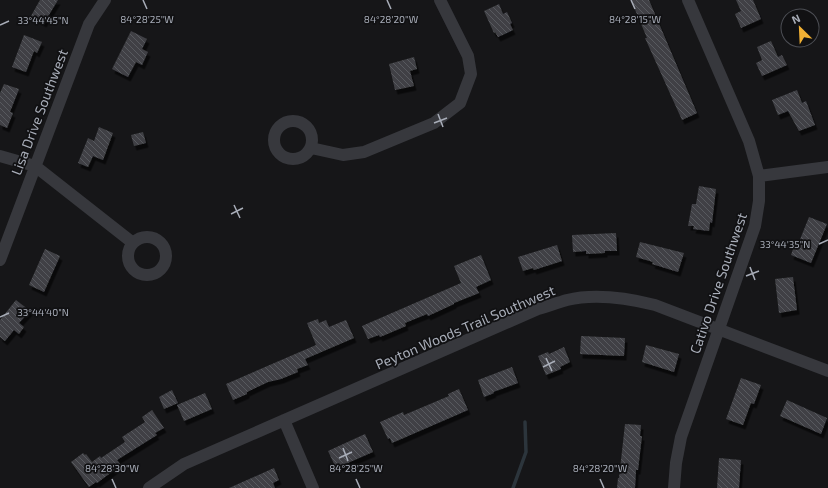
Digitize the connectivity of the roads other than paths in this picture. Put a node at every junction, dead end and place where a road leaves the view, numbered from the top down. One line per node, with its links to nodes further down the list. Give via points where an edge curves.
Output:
1 (105, 0): 6 (street, Lisa Drive Southwest, via 89,24)
2 (440, 0): 4 (street, via 468,56 471,74 460,103 434,123 364,152 343,155)
3 (688, 0): 8 (street, Cativo Drive Southwest, via 749,140)
4 (311, 148)
5 (0, 156): 6 (street)
6 (35, 166): 9 (street); 10 (street, Lisa Drive Southwest)
7 (828, 167): 8 (street)
8 (759, 176): 11 (street, Cativo Drive Southwest, via 760,201 755,226)
9 (133, 243)
10 (0, 260)
11 (718, 329): 12 (street, Peyton Woods Trail Southwest); 13 (street, Peyton Woods Trail Southwest, via 656,305 634,300 600,296 568,300 538,309); 16 (street, Cativo Drive Southwest, via 681,437)
12 (828, 371)
13 (284, 420): 14 (street, Peyton Woods Trail Southwest, via 184,464); 15 (street)
14 (150, 488)
15 (313, 488)
16 (674, 488)

